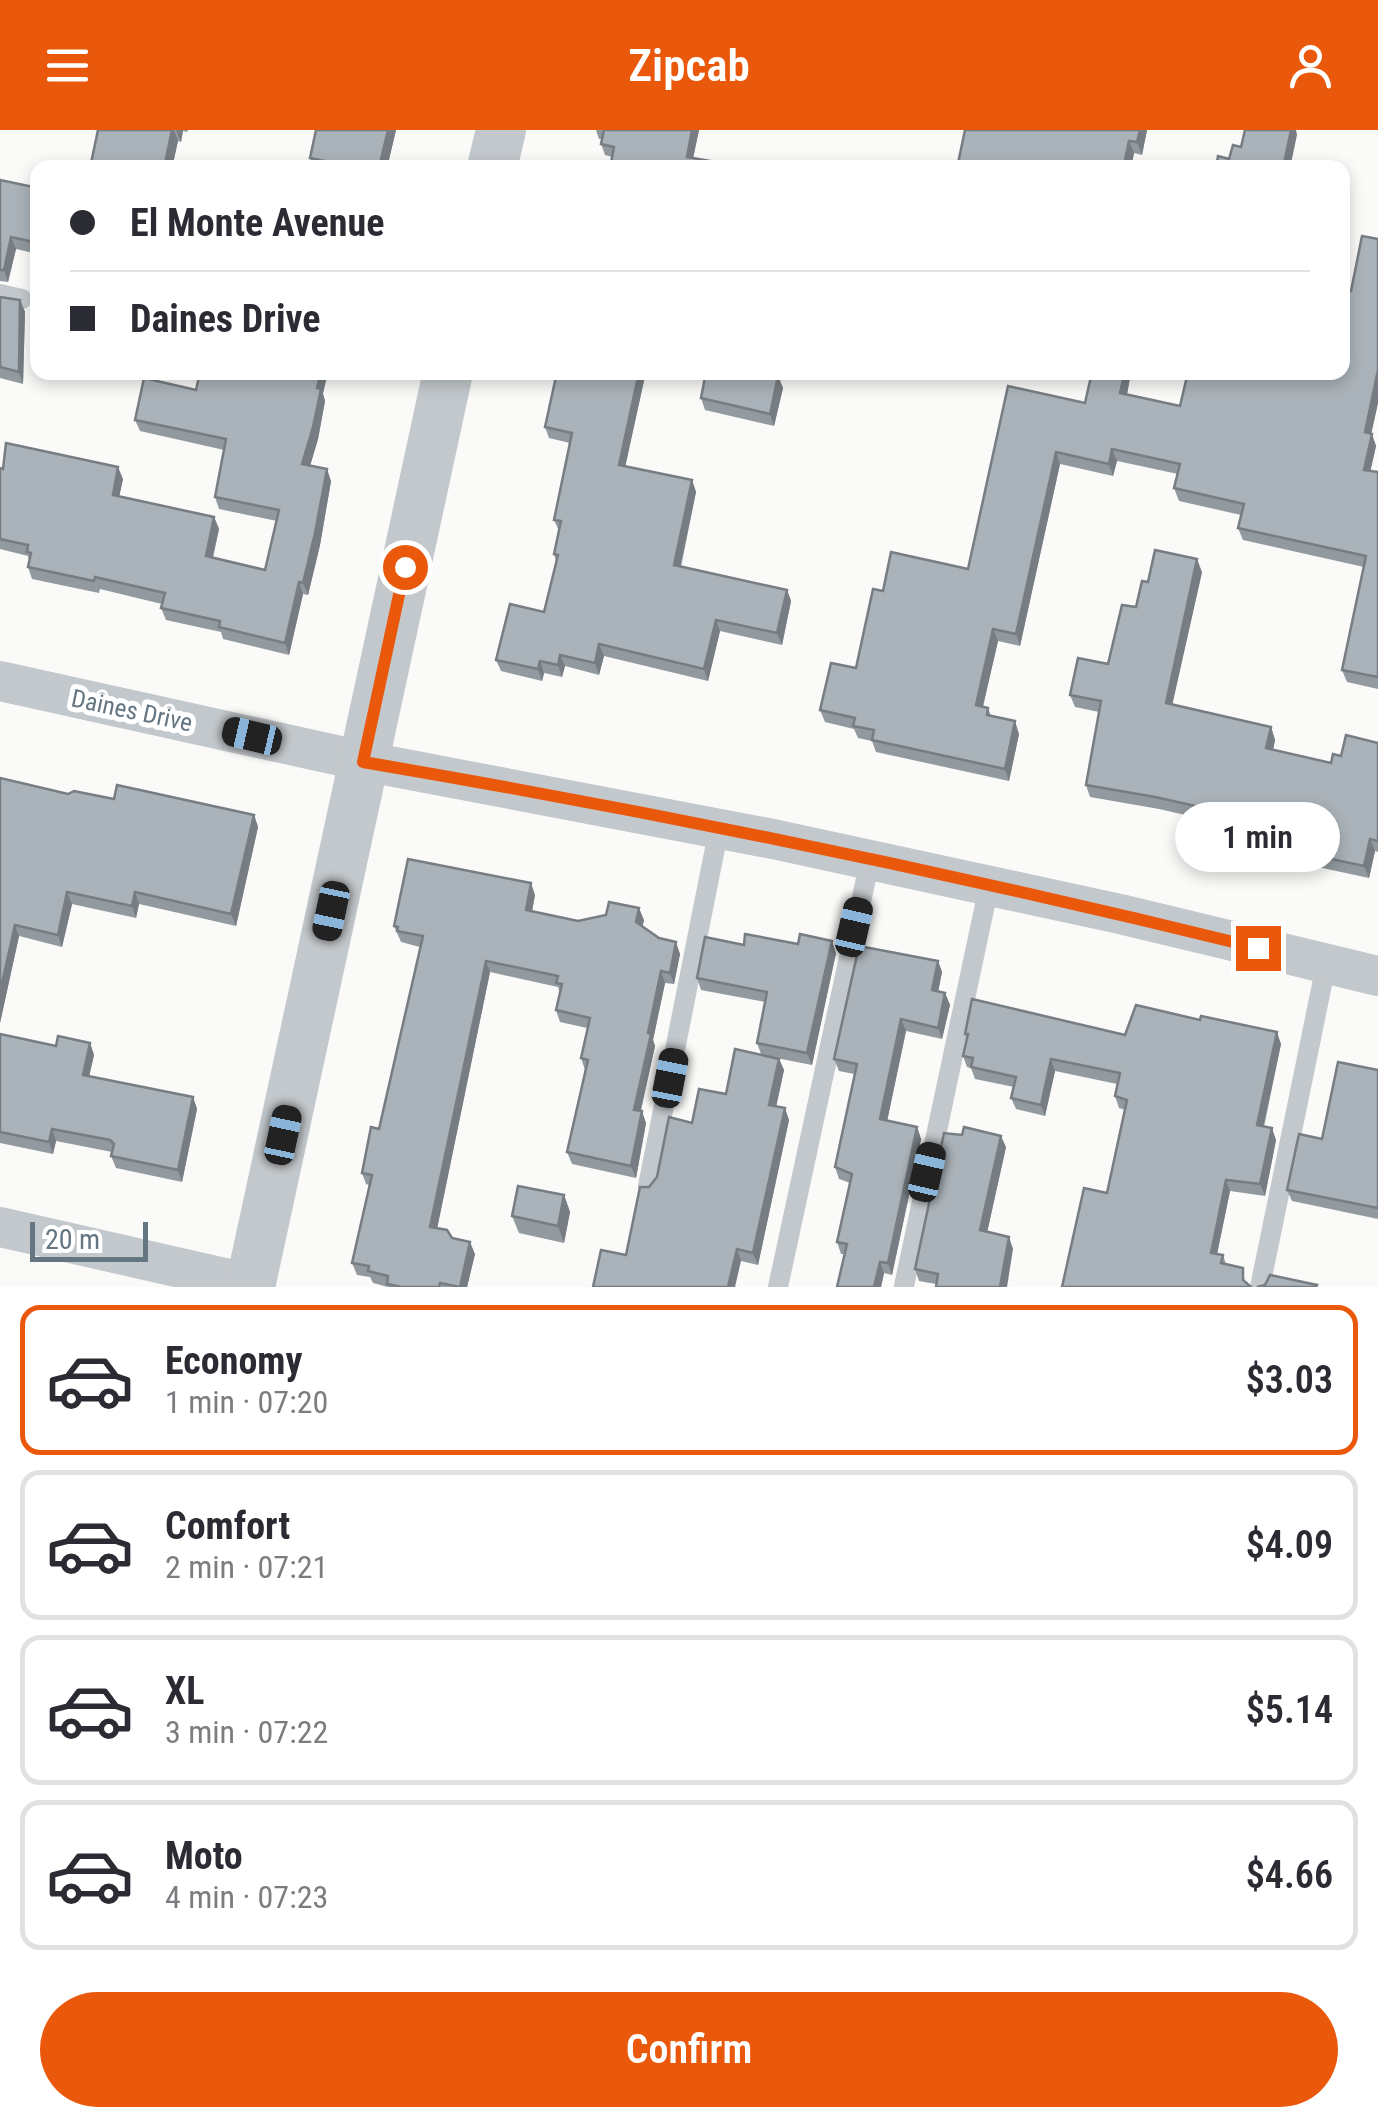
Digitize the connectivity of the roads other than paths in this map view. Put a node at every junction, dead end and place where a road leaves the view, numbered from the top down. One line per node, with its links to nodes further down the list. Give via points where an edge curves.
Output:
1 (500, 130): 2 (street)
2 (494, 160)
3 (0, 294): 4 (lane)
4 (22, 299)
5 (446, 380): 7 (street)
6 (0, 681): 7 (street, Daines Drive)
7 (363, 762): 8 (street, Daines Drive); 15 (street)
8 (719, 828): 9 (street, Daines Drive); 13 (lane)
9 (870, 860): 10 (street, Daines Drive); 17 (lane)
10 (990, 886): 11 (street, Daines Drive); 16 (lane)
11 (1326, 965): 12 (street, Daines Drive); 18 (lane)
12 (1378, 976)
13 (648, 1186)
14 (0, 1227): 15 (street)
15 (250, 1286)
16 (904, 1286)
17 (778, 1287)
18 (1260, 1287)

